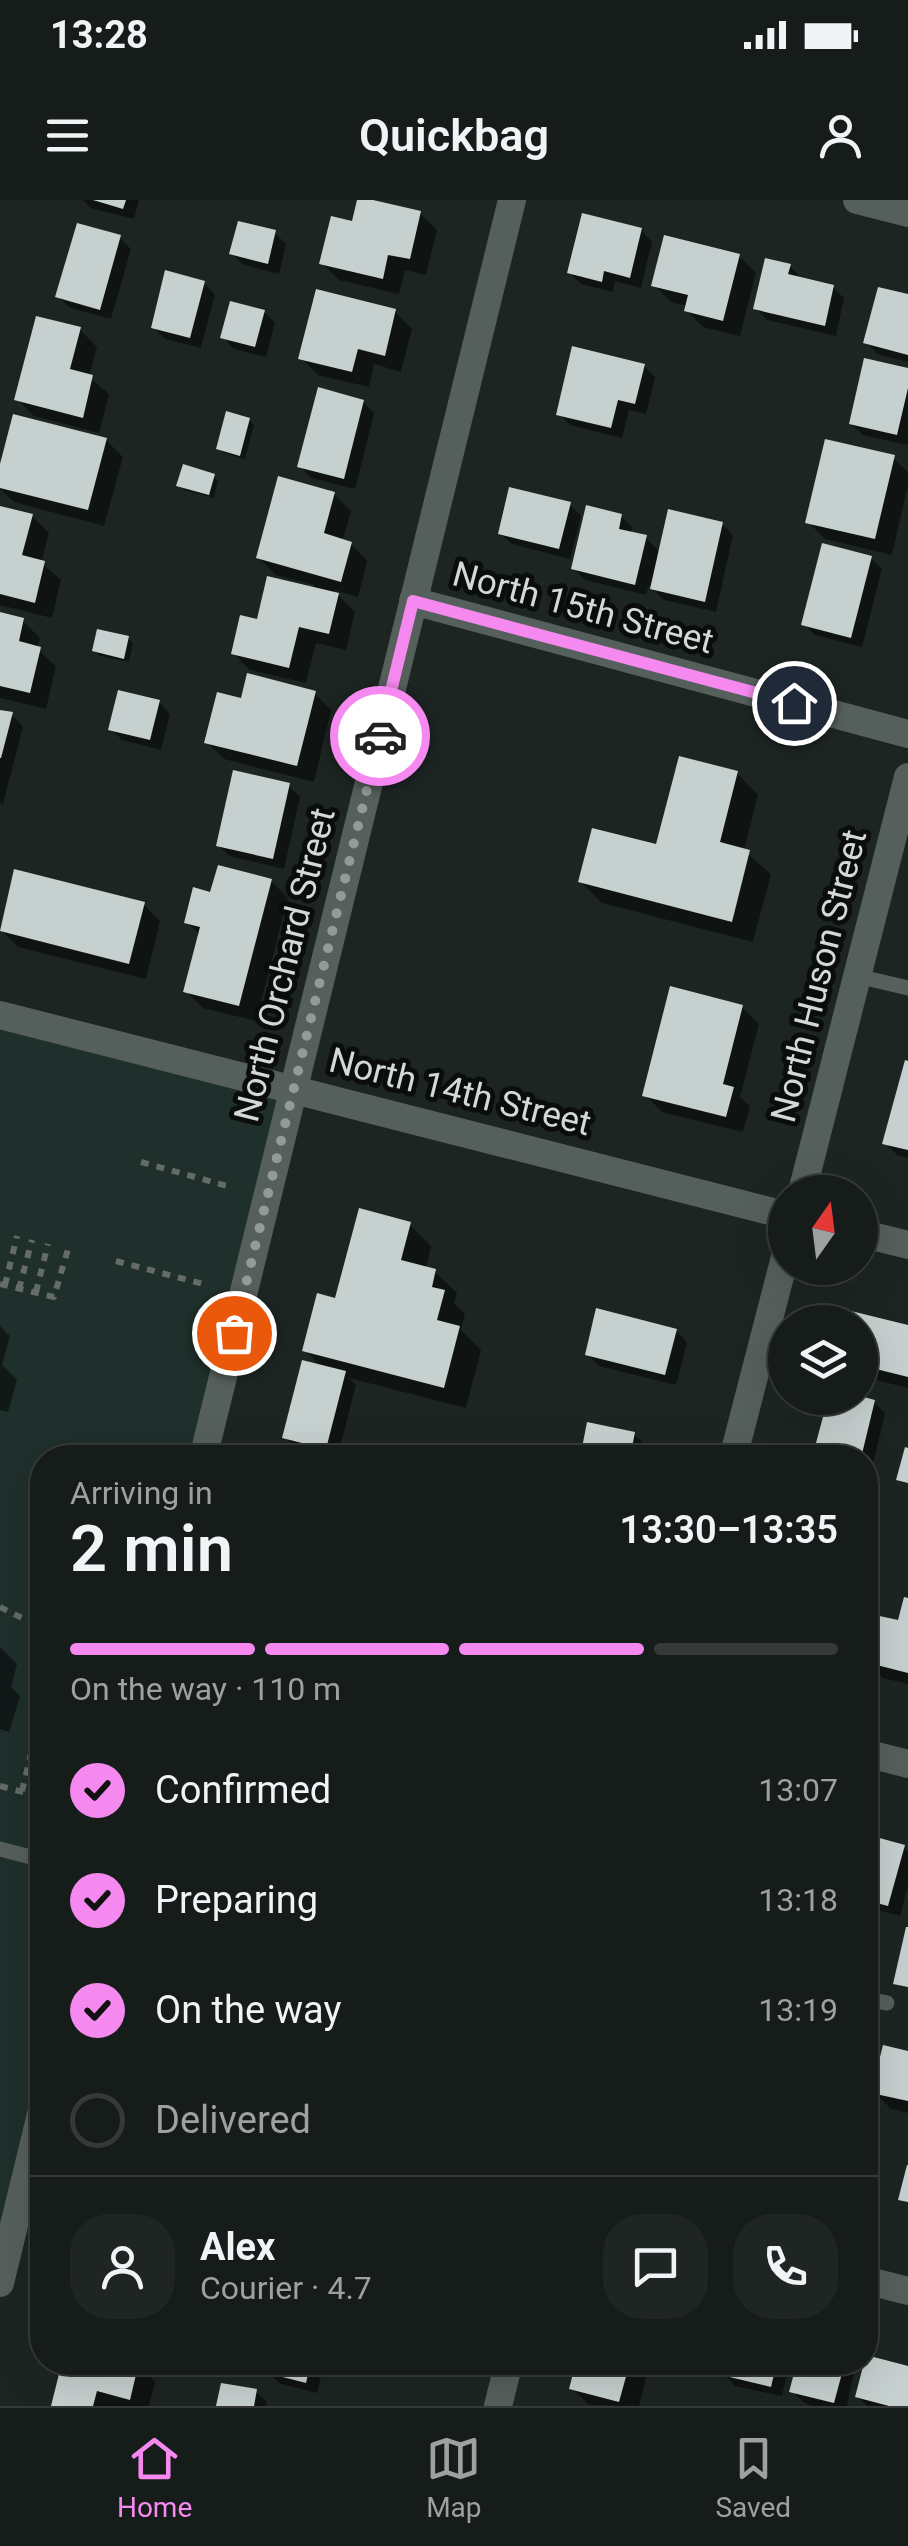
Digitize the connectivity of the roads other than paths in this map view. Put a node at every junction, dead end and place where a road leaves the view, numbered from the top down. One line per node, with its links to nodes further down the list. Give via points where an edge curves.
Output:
1 (512, 200): 4 (street, North Orchard Street)
2 (857, 200): 3 (street)
3 (908, 213)
4 (413, 601): 5 (street, North 15th Street); 10 (street, North Orchard Street)
5 (908, 734)
6 (908, 777): 7 (street, North Huson Street)
7 (857, 976): 8 (lane); 11 (street, North Huson Street)
8 (908, 988)
9 (0, 1015): 10 (street, North 14th Street)
10 (294, 1088): 12 (street, North 14th Street); 16 (street, North Orchard Street)
11 (806, 1175)
12 (768, 1210)
13 (878, 1238): 14 (street)
14 (908, 1245)
15 (778, 1285): 17 (street)
16 (206, 1445)
17 (736, 1445)
18 (878, 1756): 19 (street)
19 (908, 1764)
20 (0, 1849): 21 (lane)
21 (30, 1857)
22 (878, 2001): 23 (lane)
23 (887, 2003)
24 (30, 2159): 25 (street)
25 (0, 2283)
26 (878, 2283): 27 (street)
27 (908, 2291)
28 (506, 2375): 29 (street)
29 (498, 2406)

